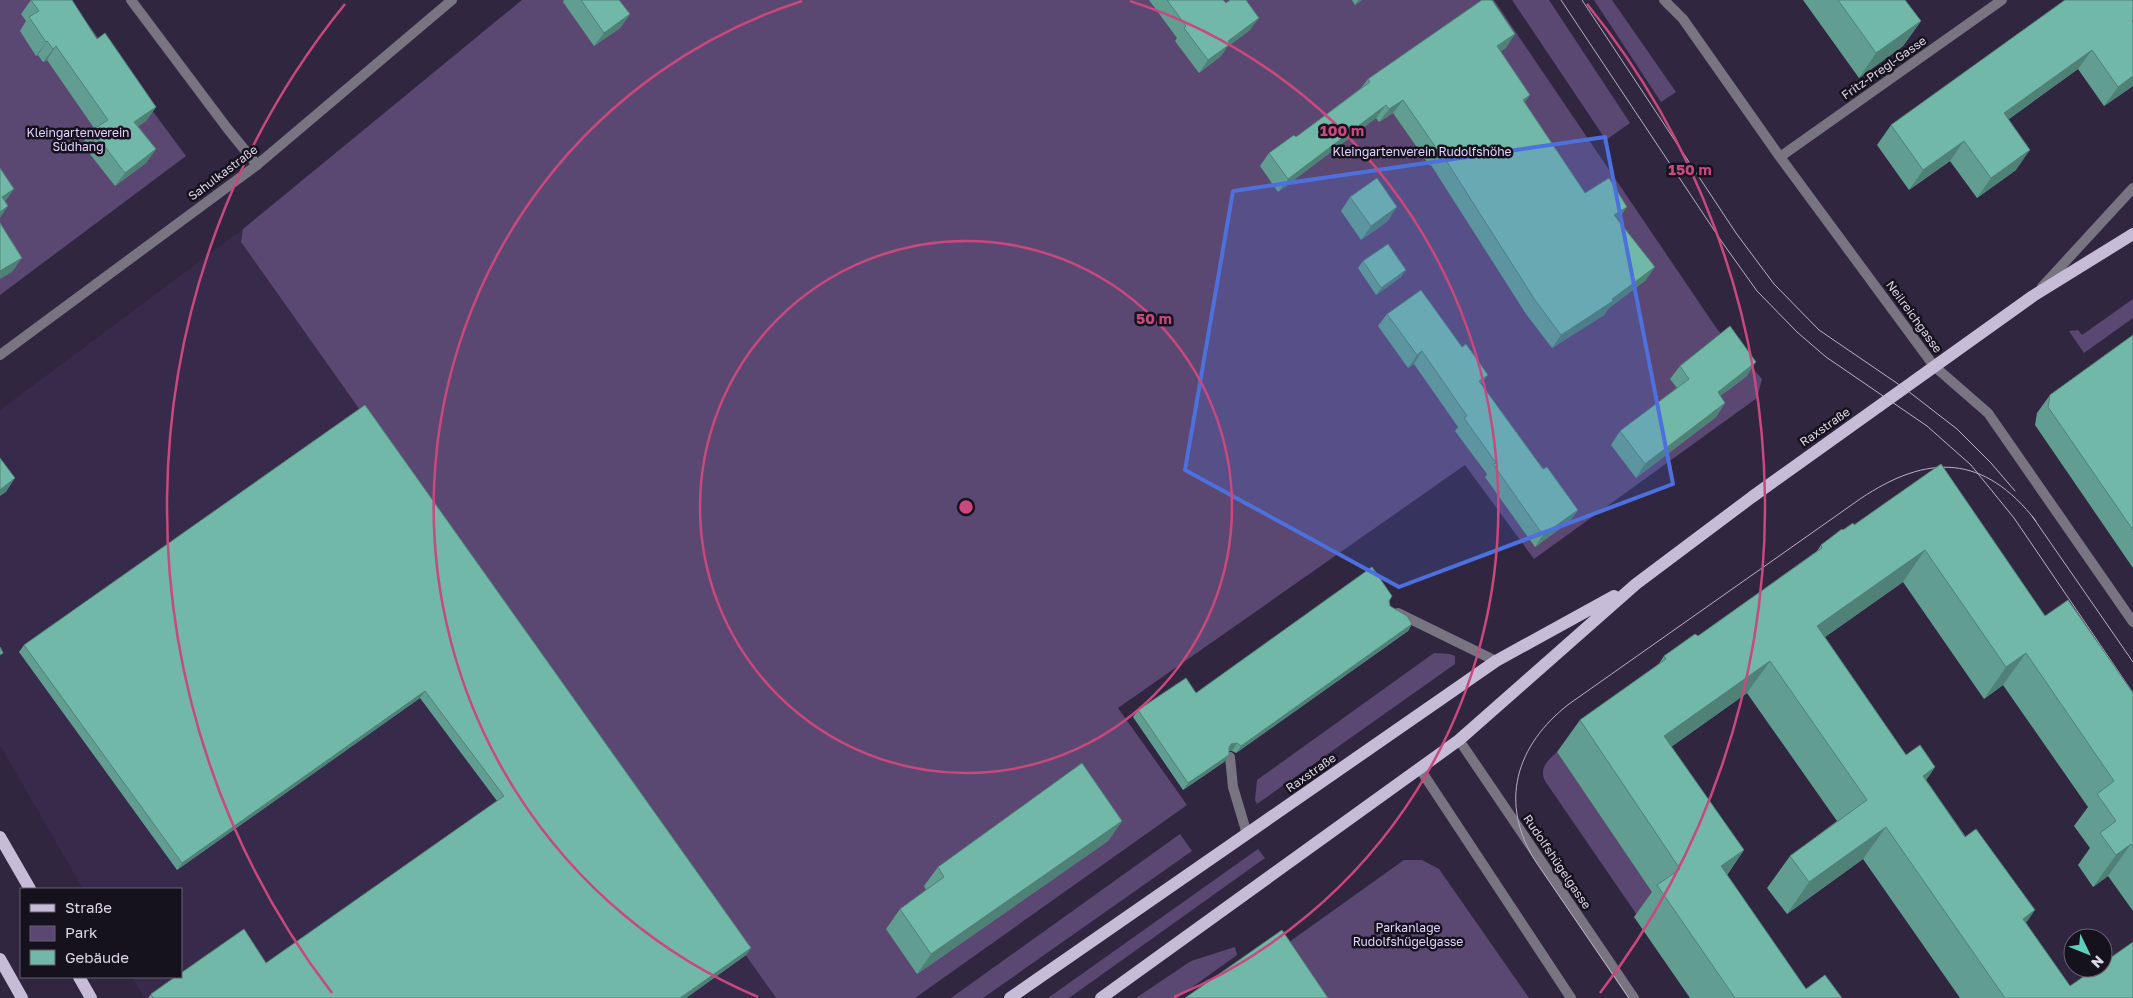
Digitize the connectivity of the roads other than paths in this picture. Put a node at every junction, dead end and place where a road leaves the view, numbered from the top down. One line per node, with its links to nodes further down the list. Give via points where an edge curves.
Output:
1 (131, 0): 8 (street)
2 (452, 0): 8 (street, Sahulkastraße)
3 (1664, 0): 6 (street, Neilreichgasse)
4 (1675, 0): 6 (street, Neilreichgasse)
5 (2002, 0): 7 (street, Fritz-Pregl-Gasse)
6 (1683, 19): 7 (street, Neilreichgasse)
7 (1780, 158): 13 (street, Neilreichgasse)
8 (257, 165): 12 (street, Sahulkastraße)
9 (2133, 188): 11 (street, Raxstraße)
10 (2133, 234): 11 (main road, Raxstraße)
11 (2033, 296): 13 (main road, Raxstraße)
12 (0, 355)
13 (1934, 366): 14 (main road, Raxstraße); 16 (street, Neilreichgasse, via 1988,413)
14 (1636, 584): 17 (main road, Raxstraße); 18 (main road, Raxstraße)
15 (1391, 609): 17 (street)
16 (2133, 622)
17 (1496, 661): 21 (main road, Raxstraße)
18 (1459, 740): 20 (main road, Raxstraße); 31 (street, Rudolfshügelgasse)
19 (1230, 757): 21 (street, via 1233,788)
20 (1420, 769): 29 (main road, Raxstraße); 30 (street)
21 (1247, 834): 28 (main road, Raxstraße)
22 (0, 837): 23 (main road)
23 (29, 888)
24 (0, 959): 26 (main road)
25 (80, 978): 27 (main road)
26 (22, 998)
27 (91, 998)
28 (1010, 998)
29 (1101, 998)
30 (1571, 998)
31 (1634, 998)

